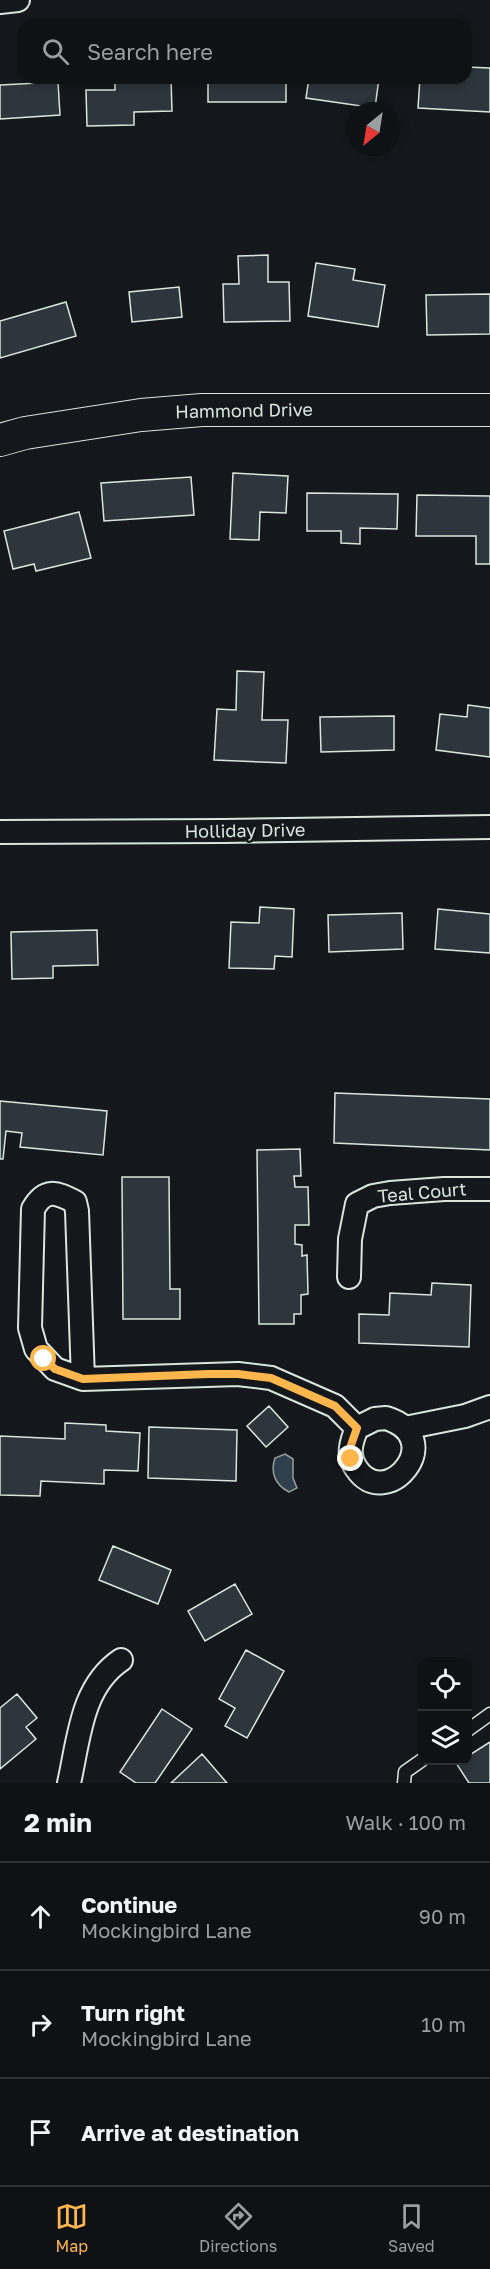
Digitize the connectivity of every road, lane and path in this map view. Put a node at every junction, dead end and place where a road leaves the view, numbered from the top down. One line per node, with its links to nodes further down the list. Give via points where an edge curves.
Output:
1 (18, 0): 2 (street)
2 (0, 2)
3 (490, 410): 4 (street, Hammond Drive, via 202,410 141,415)
4 (0, 440)
5 (490, 827): 6 (street, Holliday Drive)
6 (0, 832)
7 (490, 1189): 8 (street, Teal Court, via 390,1193 357,1204 350,1239)
8 (349, 1277)
9 (83, 1379): 9 (street, via 55,1369 44,1359 36,1349 30,1328 33,1209 39,1198 47,1194 58,1194 75,1202 77,1211); 11 (street, via 228,1374 271,1378 335,1406)
10 (490, 1407): 12 (street)
11 (357, 1428): 12 (street, via 386,1418); 12 (street, via 350,1448 351,1459 357,1470 376,1483 398,1477 412,1459 412,1436)
12 (405, 1428)
13 (121, 1660): 17 (street, via 100,1677 92,1690)
14 (490, 1714): 15 (lane)
15 (472, 1727)
16 (418, 1763): 18 (lane, via 405,1772)
17 (69, 1783)
18 (404, 1783)

